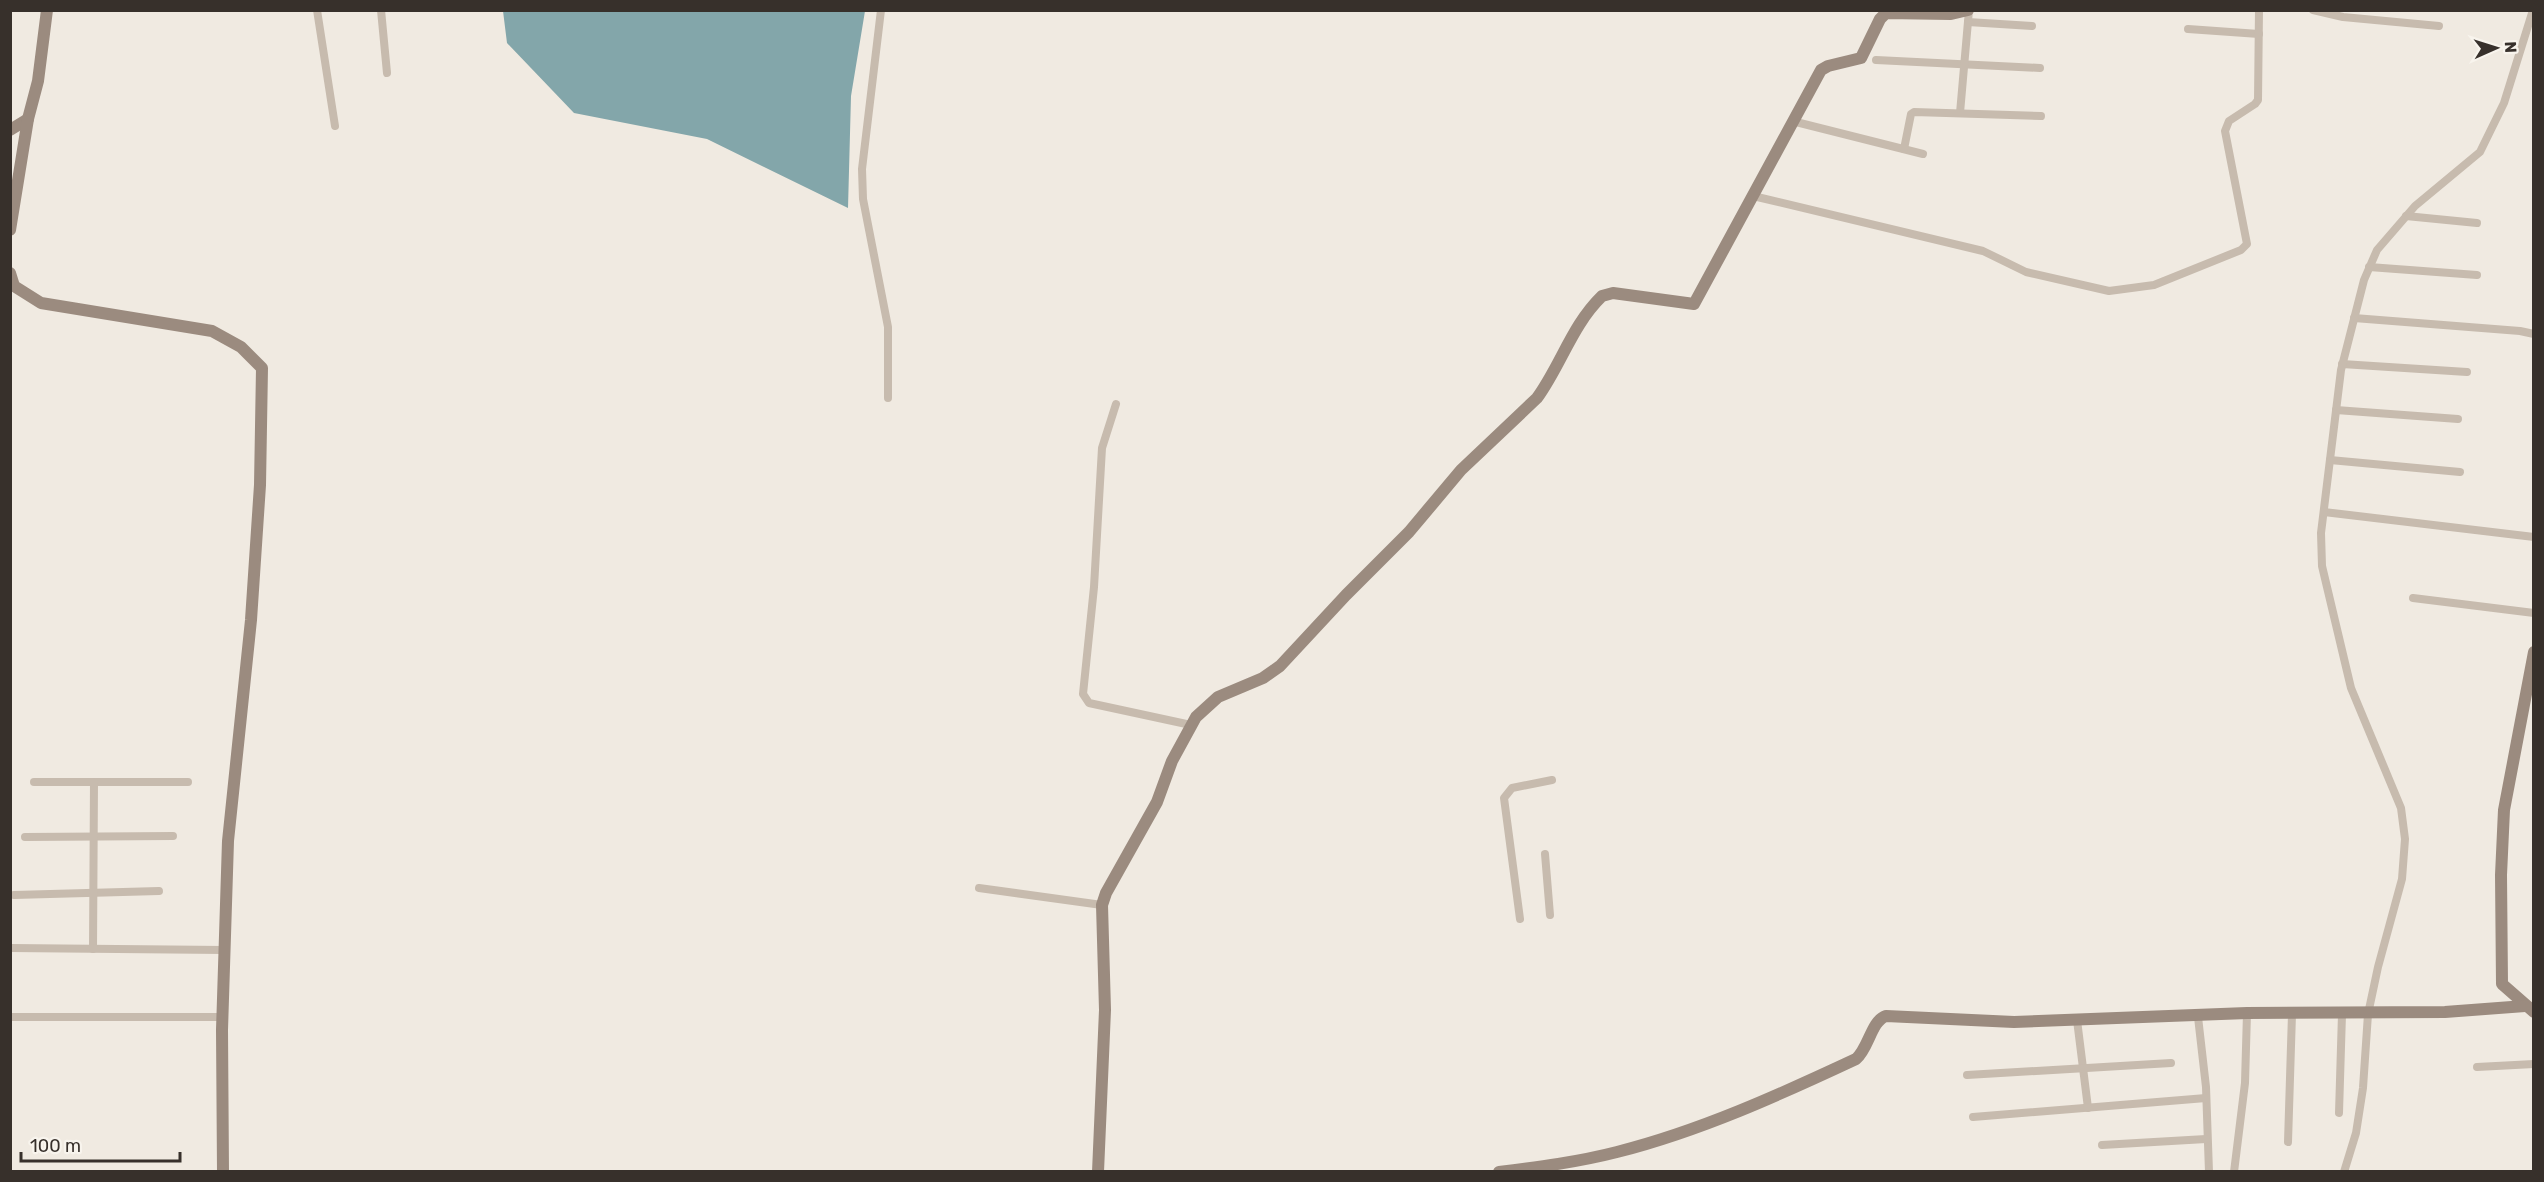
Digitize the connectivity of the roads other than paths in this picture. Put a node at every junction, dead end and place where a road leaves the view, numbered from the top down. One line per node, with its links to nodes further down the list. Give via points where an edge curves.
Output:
1 (46, 10): 19 (street, via 38,81)
2 (317, 10): 21 (street)
3 (381, 10): 16 (street)
4 (881, 10): 36 (street, via 862,169 863,199 888,327)
5 (2259, 10): 12 (street)
6 (2313, 10): 10 (street, via 2343,17)
7 (2534, 10): 26 (street, via 2504,103 2480,152)
8 (1968, 14): 9 (street); 14 (street); 20 (street, via 1886,13 1861,58 1821,70)
9 (2032, 26)
10 (2439, 26)
11 (2188, 29): 12 (street)
12 (2259, 34): 25 (street, via 2258,100 2229,121 2225,131 2247,244 2163,282 2109,291 2091,288 2020,270 1983,251)
13 (1876, 60): 14 (street)
14 (1964, 64): 15 (street); 17 (street)
15 (2040, 68)
16 (387, 73)
17 (1960, 114): 18 (street); 23 (street, via 1914,112)
18 (2041, 116)
19 (28, 119): 22 (street); 28 (street)
20 (1792, 121): 23 (street); 25 (street)
21 (335, 126)
22 (10, 130)
23 (1904, 149): 24 (street)
24 (1923, 154)
25 (1753, 196): 47 (street, via 1694,304 1613,293 1602,296 1570,337 1537,398 1461,470 1409,532 1299,648 1263,678 1212,701)
26 (2406, 216): 27 (street); 29 (street, via 2380,244)
27 (2477, 223)
28 (10, 230)
29 (2369, 267): 31 (street); 32 (street)
30 (10, 273): 65 (street, via 14,286 41,303 212,331 241,347 262,368 260,485 228,841)
31 (2477, 275)
32 (2354, 318): 33 (street); 34 (street)
33 (2534, 334)
34 (2342, 364): 35 (street); 38 (street)
35 (2467, 372)
36 (888, 398)
37 (1116, 404): 47 (street, via 1102,448 1083,694 1089,703)
38 (2336, 410): 39 (street); 40 (street)
39 (2458, 419)
40 (2330, 460): 41 (street); 42 (street)
41 (2460, 472)
42 (2324, 512): 43 (street); 70 (street, via 2322,566 2343,661 2360,714 2396,794 2404,825 2402,879)
43 (2534, 537)
44 (2413, 598): 45 (street)
45 (2534, 613)
46 (2533, 655): 66 (street, via 2504,810 2501,875 2502,984)
47 (1191, 725): 60 (street, via 1157,802)
48 (1552, 780): 62 (street, via 1512,788 1504,798)
49 (34, 782): 50 (street)
50 (94, 782): 51 (street); 52 (street)
51 (188, 782)
52 (93, 836): 53 (street); 54 (street); 58 (street)
53 (173, 836)
54 (25, 837)
55 (1545, 854): 61 (street)
56 (979, 888): 60 (street)
57 (159, 891): 58 (street)
58 (93, 893): 59 (street); 64 (street)
59 (14, 895)
60 (1102, 905): 88 (street, via 1104,1010)
61 (1550, 915)
62 (1520, 919)
63 (10, 948): 64 (street)
64 (93, 949): 65 (street)
65 (224, 950): 72 (street)
66 (2529, 1009): 70 (street)
67 (2247, 1013): 68 (street); 73 (street); 91 (street, via 2245,1083)
68 (2292, 1014): 69 (street); 85 (street)
69 (2342, 1014): 70 (street); 82 (street)
70 (2368, 1014): 92 (street, via 2361,1105)
71 (10, 1017): 72 (street)
72 (222, 1017): 87 (street)
73 (2198, 1017): 74 (street); 80 (street)
74 (2077, 1020): 78 (street); 89 (street, via 2014,1022 1886,1016 1878,1020 1856,1059 1776,1097 1619,1151)
75 (2171, 1064): 78 (street)
76 (2534, 1064): 77 (street)
77 (2477, 1067)
78 (2083, 1069): 79 (street); 81 (street)
79 (1967, 1075)
80 (2206, 1098): 81 (street); 84 (street)
81 (2088, 1108): 83 (street)
82 (2339, 1113)
83 (1973, 1117)
84 (2206, 1139): 86 (street); 90 (street)
85 (2288, 1142)
86 (2102, 1145)
87 (223, 1172)
88 (1098, 1172)
89 (1499, 1172)
90 (2209, 1172)
91 (2234, 1172)
92 (2344, 1172)

